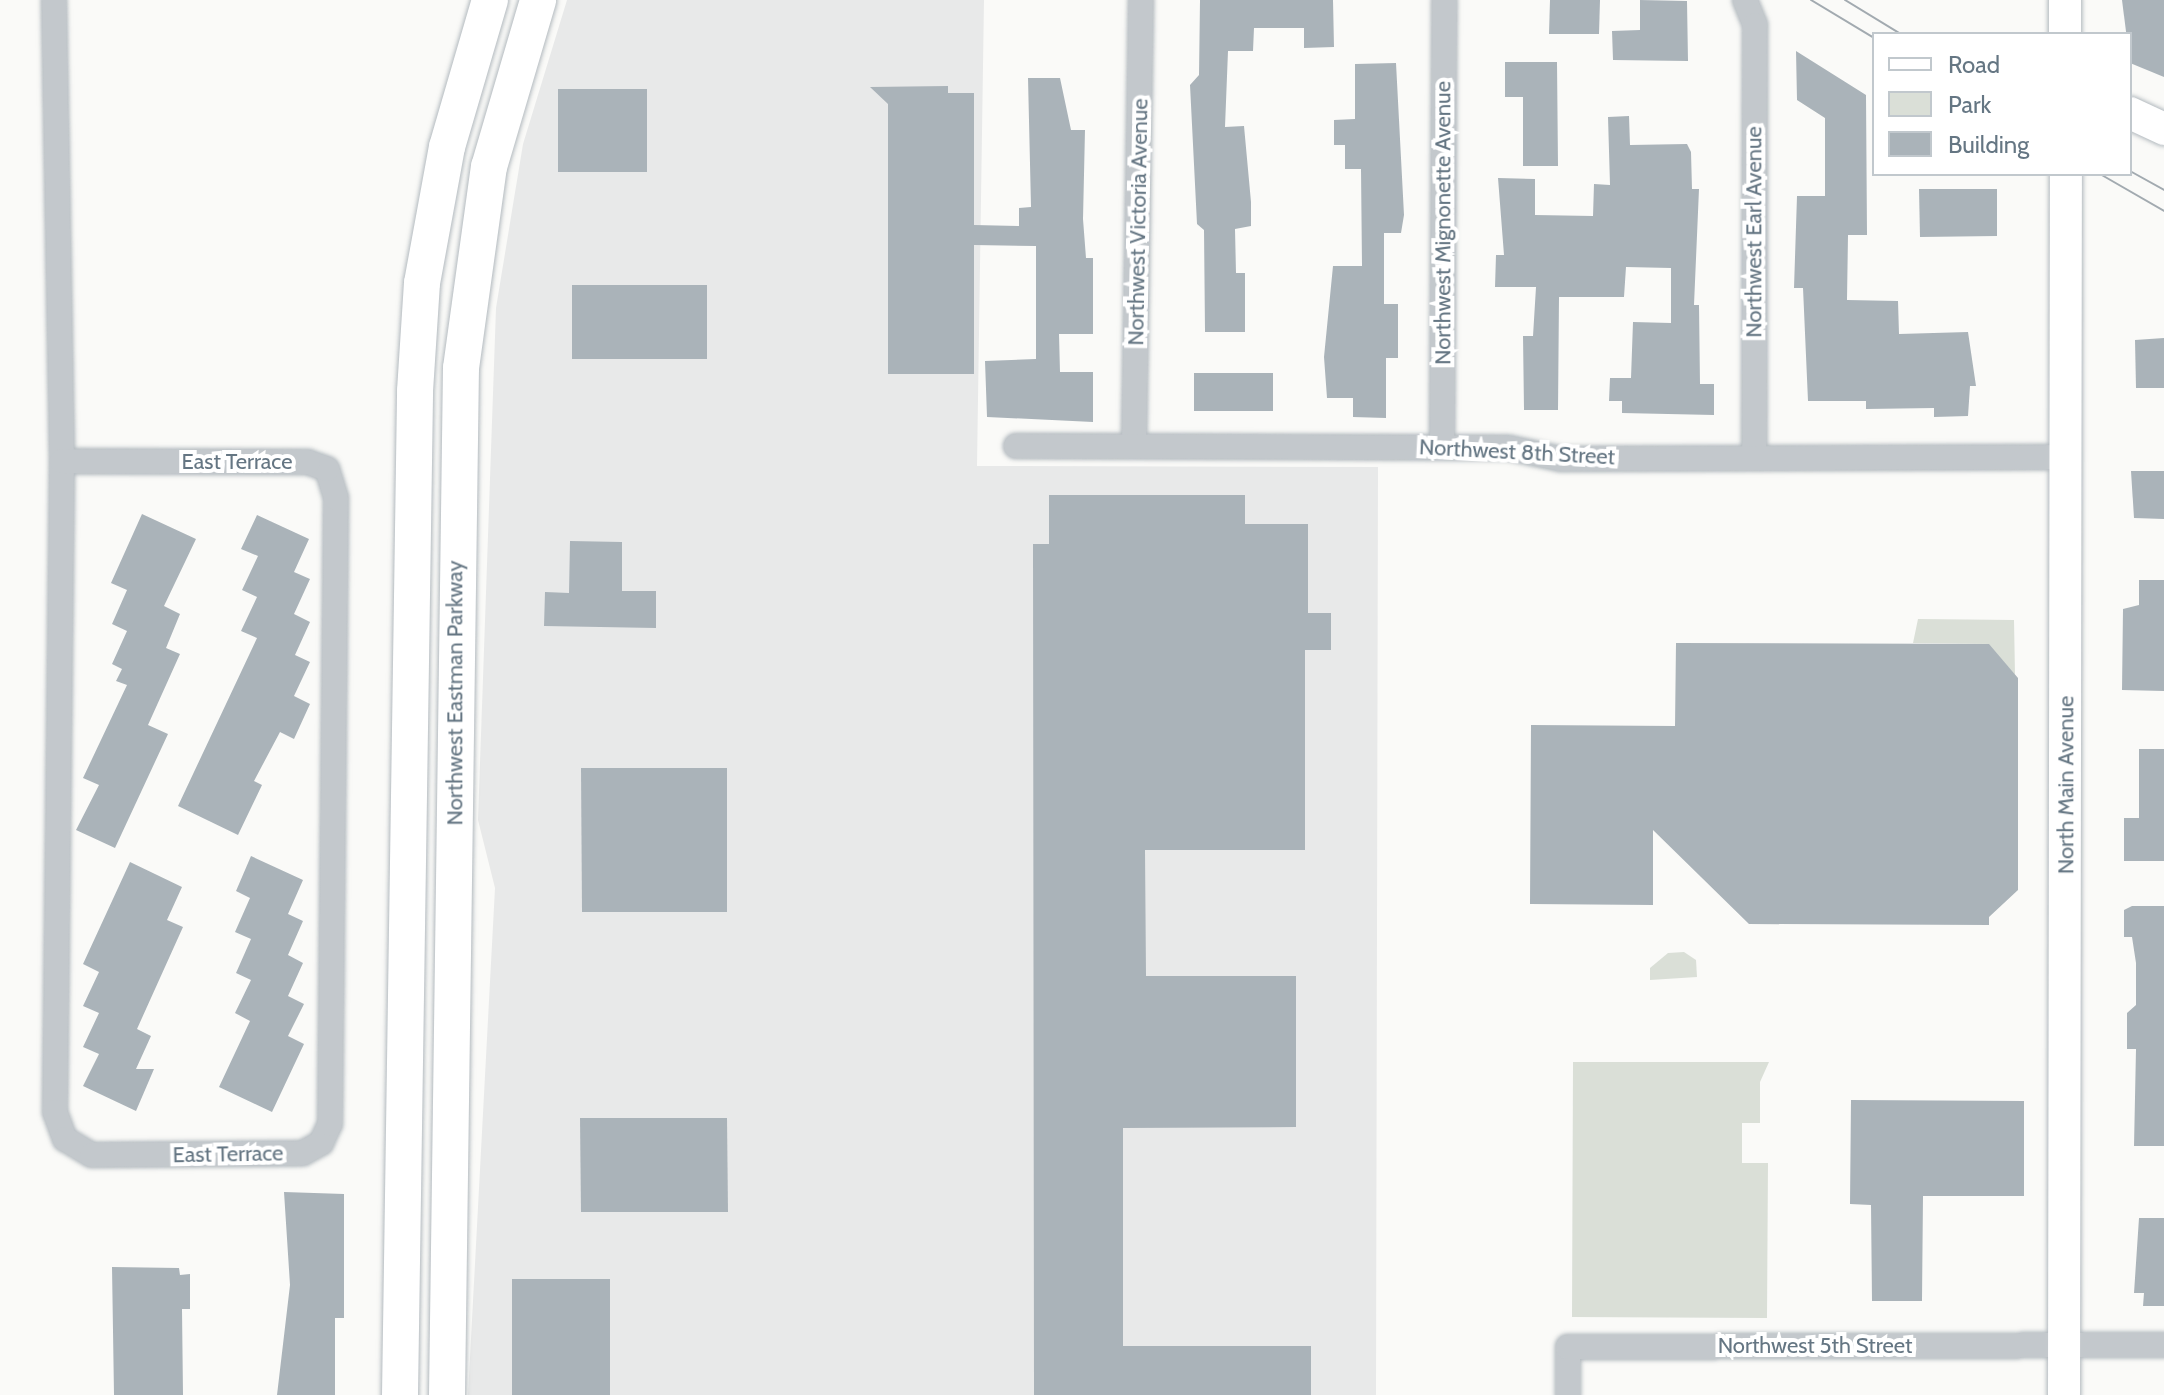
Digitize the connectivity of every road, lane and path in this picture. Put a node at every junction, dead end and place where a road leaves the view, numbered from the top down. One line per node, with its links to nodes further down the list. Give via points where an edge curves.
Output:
1 (54, 0): 17 (street, East Terrace)
2 (490, 0): 20 (main road, Northwest Eastman Parkway, via 447,147 422,283 416,375)
3 (538, 0): 21 (main road, Northwest Eastman Parkway, via 489,167 461,368)
4 (1141, 0): 12 (street, Northwest Victoria Avenue)
5 (1444, 0): 14 (street, Northwest Mignonette Avenue)
6 (2065, 0): 8 (street)
7 (1748, 3): 15 (street, Northwest Earl Avenue)
8 (2065, 32)
9 (2132, 114): 10 (street)
10 (2164, 129)
11 (2066, 176): 16 (street, North Main Avenue)
12 (1134, 444): 13 (street, Northwest 8th Street); 14 (street, Northwest 8th Street)
13 (1016, 446)
14 (1442, 447): 15 (street, Northwest 8th Street, via 1509,448 1561,459)
15 (1754, 457): 16 (street, Northwest 8th Street)
16 (2066, 457): 18 (street, North Main Avenue)
17 (62, 461): 17 (street, East Terrace, via 308,462 327,469 336,498 330,1124 321,1143 303,1153 92,1155 65,1139 55,1112)
18 (2062, 1345): 19 (street, Northwest 5th Street); 22 (street, Northwest 5th Street, via 1568,1347); 23 (street, North Main Avenue)
19 (2164, 1345)
20 (400, 1395)
21 (447, 1395)
22 (1568, 1395)
23 (2064, 1395)

